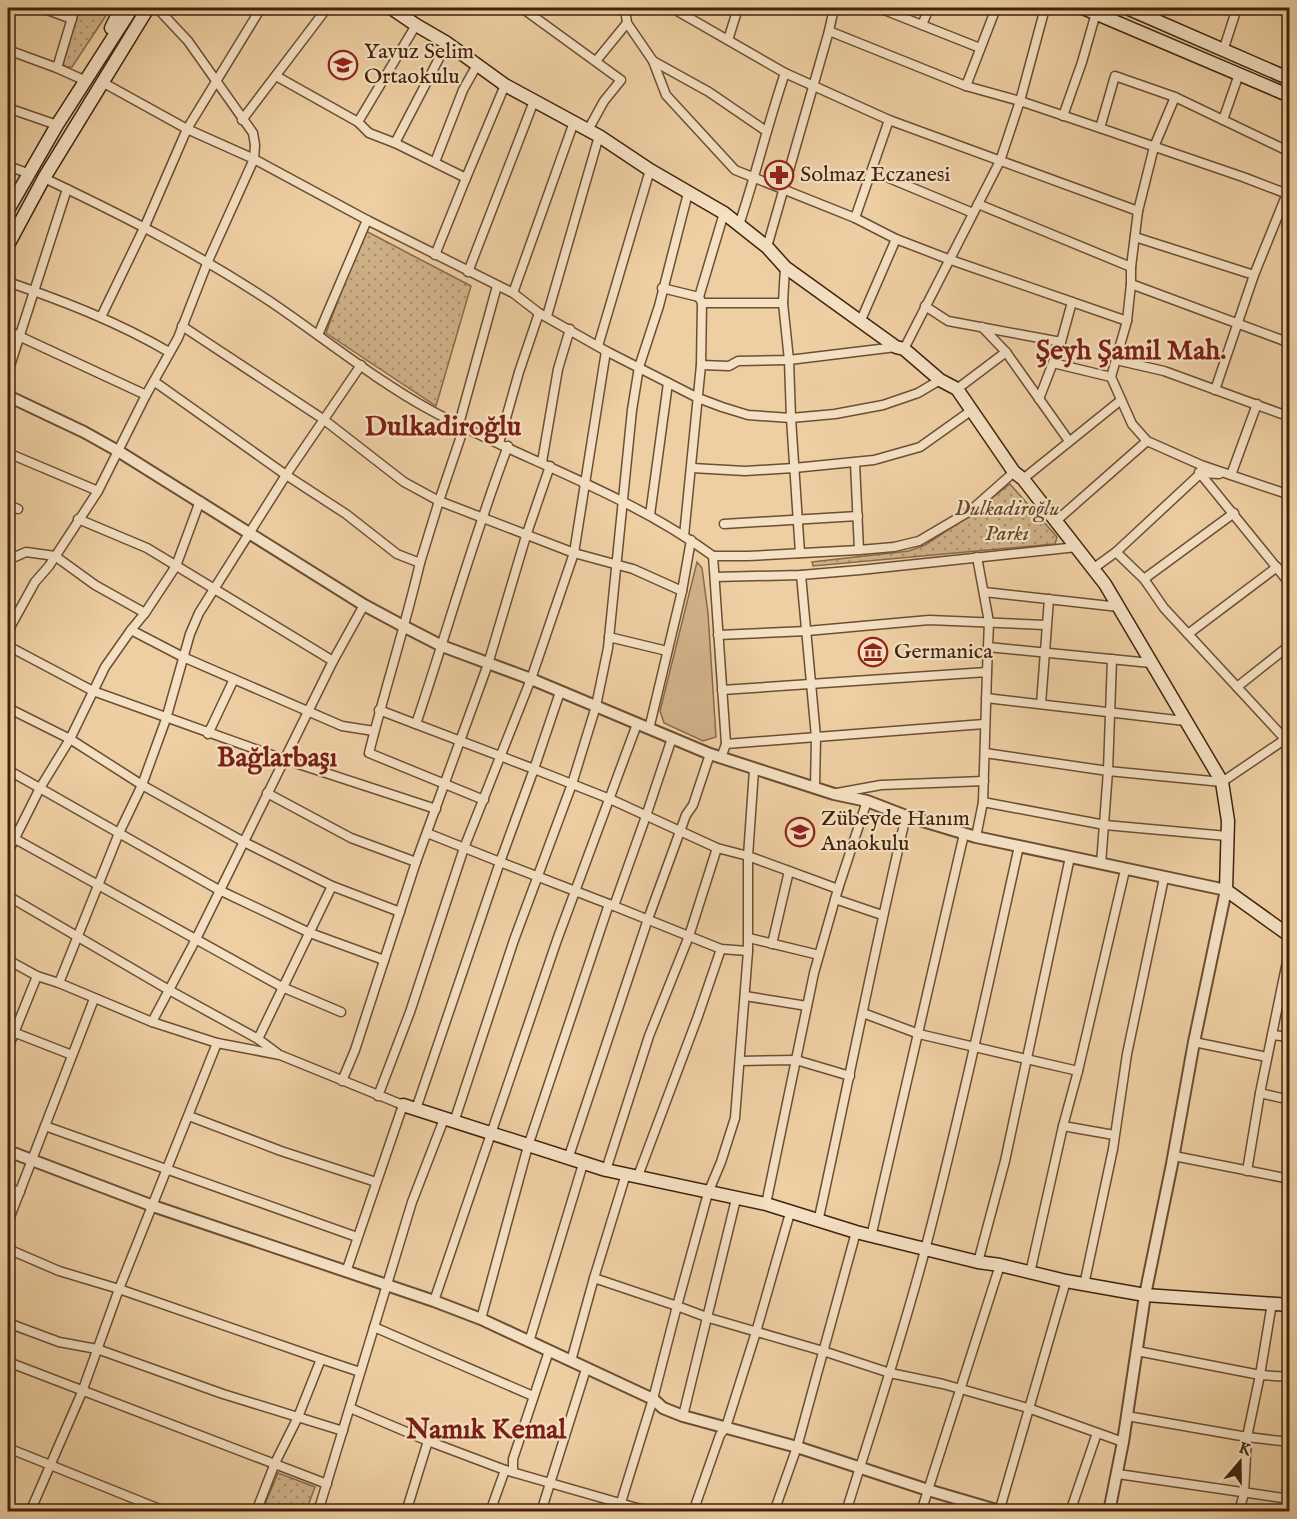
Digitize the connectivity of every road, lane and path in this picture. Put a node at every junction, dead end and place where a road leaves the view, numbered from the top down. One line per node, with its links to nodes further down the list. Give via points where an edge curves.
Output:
1 (42, 8): 23 (street)
2 (75, 8): 23 (street)
3 (121, 8): 29 (main road, via 112,25)
4 (132, 8): 29 (main road)
5 (148, 8): 31 (main road)
6 (157, 8): 31 (main road, via 141,31); 45 (street, via 188,41)
7 (261, 8): 45 (street)
8 (391, 8): 26 (main road)
9 (522, 8): 35 (street)
10 (624, 8): 24 (street)
11 (672, 8): 28 (street)
12 (738, 8): 28 (street)
13 (834, 8): 27 (street)
14 (879, 8): 25 (street)
15 (929, 8): 25 (street)
16 (996, 8): 32 (street)
17 (1046, 8): 52 (street)
18 (1083, 8): 22 (main road)
19 (1127, 8): 34 (main road)
20 (1237, 8): 34 (street)
21 (323, 9): 41 (street)
22 (1096, 13): 40 (main road); 54 (street)
23 (72, 19): 38 (street)
24 (627, 23): 35 (street); 36 (street)
25 (922, 25): 32 (street)
26 (416, 26): 30 (main road); 59 (street)
27 (829, 31): 47 (street); 48 (street)
28 (728, 40): 39 (street)
29 (110, 42): 43 (main road)
30 (447, 43): 37 (main road); 65 (street)
31 (123, 47): 44 (main road)
32 (980, 48): 48 (street)
33 (8, 50): 38 (street)
34 (1223, 51): 42 (main road)
35 (597, 61): 64 (street, via 621,80 604,101)
36 (653, 61): 63 (street, via 709,92); 77 (street, via 666,95 735,170)
37 (477, 64): 46 (main road); 70 (street)
38 (57, 68): 43 (street)
39 (785, 73): 47 (street); 63 (street)
40 (1239, 74): 49 (main road); 57 (street)
41 (276, 76): 55 (street); 59 (street)
42 (1290, 79)
43 (86, 81): 60 (main road)
44 (102, 82): 62 (street); 75 (main road)
45 (216, 82): 55 (street); 62 (street)
46 (505, 85): 51 (main road); 76 (street)
47 (814, 86): 56 (street); 79 (street)
48 (966, 86): 52 (street)
49 (1290, 96)
50 (1175, 97): 57 (street); 61 (street, via 1114,76); 66 (street)
51 (534, 101): 58 (main road); 100 (street)
52 (1020, 101): 54 (street); 69 (street)
53 (8, 108): 60 (street)
54 (1063, 116): 61 (street)
55 (242, 120): 68 (street, via 253,133)
56 (889, 120): 69 (street); 73 (street)
57 (1222, 120): 67 (street)
58 (574, 122): 64 (main road); 107 (street)
59 (358, 123): 65 (street, via 369,133)
60 (57, 125): 74 (main road)
61 (1100, 128): 66 (street)
62 (187, 129): 68 (street); 90 (street)
63 (766, 131): 77 (street)
64 (594, 133): 72 (main road); 112 (street)
65 (395, 143): 70 (street)
66 (1154, 147): 80 (street); 84 (street)
67 (1290, 152)
68 (254, 159): 88 (street); 97 (street)
69 (1000, 161): 82 (street); 84 (street)
70 (435, 162): 76 (street)
71 (8, 166): 74 (street)
72 (650, 170): 81 (main road); 125 (street)
73 (872, 171): 86 (street); 87 (street)
74 (30, 174): 83 (main road)
75 (44, 178): 78 (street); 93 (main road)
76 (466, 178): 95 (street)
77 (755, 178): 79 (street); 89 (street)
78 (67, 189): 90 (street); 106 (street)
79 (785, 189): 87 (street); 94 (street)
80 (1289, 192): 101 (street)
81 (688, 193): 85 (main road); 105 (street)
82 (978, 204): 86 (street); 99 (street)
83 (8, 210)
84 (1138, 211): 91 (street)
85 (724, 213): 89 (main road); 108 (street)
86 (973, 213): 96 (street)
87 (855, 218): 92 (street)
88 (367, 220): 95 (street); 121 (street)
89 (739, 225): 94 (main road)
90 (145, 226): 97 (street); 113 (street)
91 (1135, 237): 99 (street); 101 (street)
92 (896, 239): 96 (street); 114 (street)
93 (8, 245)
94 (767, 247): 98 (main road)
95 (435, 255): 100 (street)
96 (948, 259): 109 (street); 111 (street)
97 (208, 261): 117 (street); 121 (street)
98 (785, 267): 110 (street); 114 (main road)
99 (1131, 267): 103 (street)
100 (468, 272): 104 (street)
101 (1254, 275): 116 (street)
102 (8, 282): 106 (street)
103 (1131, 284): 115 (street); 116 (street)
104 (497, 286): 107 (street); 152 (street)
105 (662, 288): 108 (street); 134 (street)
106 (34, 291): 113 (street); 122 (street)
107 (513, 293): 112 (street)
108 (700, 300): 110 (street); 132 (street)
109 (1072, 302): 115 (street); 123 (street)
110 (783, 303): 129 (street)
111 (925, 306): 118 (street, via 948,321); 126 (street)
112 (543, 314): 119 (street); 155 (street, via 519,372)
113 (101, 317): 127 (street)
114 (861, 320): 126 (main road)
115 (1127, 321): 130 (street)
116 (1239, 324): 124 (street); 141 (street)
117 (182, 326): 127 (street); 151 (street)
118 (982, 327): 123 (street); 128 (street)
119 (570, 328): 125 (street); 160 (street, via 558,369)
120 (8, 331): 122 (street)
121 (318, 335): 133 (street)
122 (21, 336): 135 (street); 142 (street)
123 (1061, 342): 131 (street)
124 (1290, 343)
125 (602, 348): 134 (street); 167 (street)
126 (900, 348): 129 (street); 137 (main road)
127 (169, 352): 138 (street)
128 (1006, 352): 140 (street); 145 (street)
129 (789, 360): 132 (street); 150 (street)
130 (1116, 360): 136 (street); 141 (street, via 1164,371)
131 (1053, 363): 136 (street); 145 (street)
132 (701, 365): 144 (street)
133 (361, 366): 151 (street); 152 (street)
134 (639, 367): 139 (street); 172 (street)
135 (8, 372)
136 (1111, 377): 146 (street)
137 (940, 380): 140 (main road); 150 (street, via 918,393 883,405)
138 (155, 382): 142 (street); 164 (street)
139 (668, 383): 144 (street); 176 (street)
140 (957, 389): 148 (main road)
141 (1215, 390): 147 (street)
142 (147, 395): 156 (street)
143 (8, 396): 156 (street)
144 (698, 398): 150 (street, via 748,415); 161 (street)
145 (1039, 399): 153 (street)
146 (1121, 400): 153 (street); 154 (street, via 1132,424)
147 (1257, 404): 149 (street); 166 (street)
148 (972, 410): 159 (street, via 920,447); 165 (main road)
149 (1290, 417)
150 (790, 418): 162 (street)
151 (323, 419): 164 (street); 171 (street, via 404,482)
152 (461, 425): 155 (street); 171 (street)
153 (1069, 441): 165 (street)
154 (1147, 441): 158 (street); 181 (street)
155 (503, 445): 160 (street); 178 (street)
156 (118, 451): 168 (street); 170 (street)
157 (8, 453): 168 (street)
158 (1178, 455): 163 (street); 166 (street)
159 (855, 463): 162 (street); 177 (street)
160 (546, 464): 167 (street); 184 (street)
161 (692, 468): 162 (street); 185 (street)
162 (794, 468): 180 (street)
163 (1201, 473): 166 (street); 175 (street); 188 (street)
164 (286, 475): 183 (street); 195 (street, via 346,514 397,554)
165 (1018, 475): 181 (main road); 187 (street, via 919,541)
166 (1231, 475): 169 (street)
167 (586, 483): 172 (street); 189 (street)
168 (98, 490): 179 (street)
169 (1290, 495)
170 (200, 501): 183 (street); 197 (street)
171 (439, 501): 178 (street); 195 (street)
172 (624, 501): 176 (street); 196 (street)
173 (8, 505): 174 (street)
174 (18, 509)
175 (1234, 513): 198 (street); 202 (street)
176 (650, 515): 185 (street)
177 (858, 516): 180 (street); 187 (street)
178 (481, 517): 184 (street); 222 (street)
179 (78, 519): 191 (street); 197 (street, via 147,548)
180 (798, 520): 182 (street); 190 (street)
181 (1056, 521): 186 (main road)
182 (724, 524)
183 (249, 534): 204 (street); 208 (street)
184 (526, 536): 189 (street); 230 (street)
185 (688, 538): 192 (street); 205 (street)
186 (1077, 547): 193 (street); 199 (main road)
187 (859, 550): 190 (street)
188 (1116, 552): 199 (street); 202 (street)
189 (573, 553): 196 (street); 233 (street)
190 (800, 553): 192 (street)
191 (56, 556): 194 (street, via 26,552); 210 (street, via 95,585); 215 (street, via 34,582)
192 (713, 556): 201 (street)
193 (977, 557): 200 (street); 206 (street)
194 (8, 560)
195 (420, 563): 213 (street)
196 (617, 564): 205 (street); 219 (street)
197 (176, 566): 204 (street); 210 (street)
198 (1276, 567): 203 (street); 217 (street)
199 (1094, 568): 209 (main road)
200 (801, 575): 201 (street); 216 (street)
201 (715, 577): 218 (street)
202 (1144, 579): 217 (street)
203 (1290, 584)
204 (214, 589): 226 (street, via 199,613); 228 (street)
205 (682, 591): 224 (street)
206 (984, 592): 207 (street); 211 (street)
207 (1049, 599): 209 (street); 212 (street)
208 (364, 605): 213 (street); 228 (street)
209 (1119, 607): 229 (main road)
210 (145, 613): 214 (street)
211 (989, 622): 212 (street); 216 (street, via 929,620); 223 (street)
212 (1046, 625): 225 (street)
213 (405, 627): 222 (street); 243 (street)
214 (131, 630): 226 (street); 237 (street)
215 (8, 631)
216 (807, 631): 218 (street); 234 (street)
217 (1188, 634): 235 (street)
218 (717, 635): 236 (street)
219 (609, 637): 224 (street); 241 (street)
220 (1290, 645): 235 (street)
221 (8, 646): 237 (street)
222 (442, 646): 230 (street); 248 (street)
223 (988, 648): 225 (street); 231 (street)
224 (667, 651): 251 (street)
225 (1043, 652): 227 (street); 240 (street)
226 (183, 657): 232 (street); 246 (street)
227 (1112, 659): 229 (street); 245 (street)
228 (333, 661): 244 (street)
229 (1152, 663): 247 (main road)
230 (489, 664): 233 (street); 258 (street)
231 (987, 672): 234 (street); 239 (street)
232 (234, 679): 244 (street); 253 (street)
233 (531, 679): 238 (street); 262 (street)
234 (810, 683): 236 (street); 254 (street)
235 (1237, 687): 255 (street)
236 (722, 690): 259 (street)
237 (93, 691): 246 (street); 256 (street)
238 (560, 692): 241 (street); 265 (street)
239 (986, 698): 240 (street); 250 (street)
240 (1041, 704): 245 (street)
241 (596, 706): 249 (street); 272 (street)
242 (8, 708): 256 (street)
243 (379, 710): 248 (street); 252 (street)
244 (307, 711): 252 (street, via 342,726); 264 (street)
245 (1109, 712): 247 (street); 268 (street)
246 (166, 718): 253 (street); 273 (street)
247 (1185, 721): 270 (main road)
248 (416, 724): 258 (street)
249 (637, 724): 251 (street); 278 (street)
250 (984, 724): 254 (street); 260 (street)
251 (648, 729): 257 (street)
252 (374, 731): 271 (street, via 369,753)
253 (208, 734): 264 (street)
254 (816, 737): 259 (street); 275 (street)
255 (1287, 737): 270 (street)
256 (70, 738): 273 (street); 274 (street)
257 (672, 738): 261 (street); 283 (street)
258 (461, 740): 262 (street); 271 (street)
259 (726, 744): 263 (street)
260 (985, 753): 268 (street); 269 (street)
261 (710, 754): 263 (street); 286 (street)
262 (501, 755): 265 (street); 279 (street)
263 (722, 758): 267 (street)
264 (283, 759): 276 (street); 282 (street)
265 (534, 769): 272 (street); 301 (street)
266 (8, 770): 274 (street)
267 (754, 770): 275 (street); 298 (street)
268 (1108, 771): 270 (street); 285 (street)
269 (984, 781): 277 (street, via 881,785); 281 (street)
270 (1222, 782): 291 (main road)
271 (445, 784): 279 (street); 282 (street)
272 (572, 784): 278 (street); 305 (street)
273 (142, 785): 287 (street); 293 (street)
274 (40, 788): 287 (street); 290 (street)
275 (815, 788): 277 (street)
276 (267, 793): 293 (street); 300 (street, via 351,838)
277 (834, 794): 280 (street)
278 (609, 799): 283 (street); 312 (street)
279 (484, 800): 295 (street)
280 (867, 801): 284 (street); 309 (street)
281 (983, 802): 285 (street); 292 (street)
282 (436, 809): 288 (street)
283 (646, 816): 286 (street); 315 (street)
284 (906, 816): 289 (street); 317 (street)
285 (1105, 825): 291 (street); 302 (street)
286 (681, 832): 296 (street); 318 (street)
287 (119, 833): 307 (street); 310 (street)
288 (427, 833): 295 (street); 300 (street)
289 (964, 834): 292 (street); 343 (street)
290 (11, 836): 297 (street); 307 (street)
291 (1227, 836): 311 (main road)
292 (976, 837): 294 (street)
293 (244, 842): 308 (street); 310 (street)
294 (1019, 846): 299 (street); 350 (street)
295 (464, 848): 301 (street); 361 (street)
296 (717, 848): 298 (street); 320 (street)
297 (8, 852)
298 (748, 856): 304 (street); 323 (street)
299 (1070, 857): 302 (street); 354 (street)
300 (416, 862): 316 (street)
301 (500, 862): 305 (street); 364 (street)
302 (1101, 864): 303 (street)
303 (1125, 870): 306 (street); 357 (street)
304 (789, 871): 309 (street); 325 (street)
305 (537, 877): 312 (street); 366 (street)
306 (1164, 878): 311 (street); 370 (street)
307 (98, 886): 322 (street); 324 (street)
308 (332, 886): 316 (street); 319 (street)
309 (838, 889): 314 (street)
310 (219, 890): 319 (street); 324 (street)
311 (1226, 890): 321 (main road); 347 (street)
312 (574, 891): 315 (street); 369 (street)
313 (8, 896): 322 (street)
314 (835, 898): 317 (street); 329 (street)
315 (611, 905): 318 (street); 371 (street)
316 (400, 912): 331 (street)
317 (882, 915): 340 (street)
318 (648, 919): 320 (street); 374 (street)
319 (310, 933): 331 (street); 334 (street)
320 (688, 936): 327 (street); 378 (street, via 649,1036)
321 (1290, 936)
322 (78, 938): 333 (street); 335 (street)
323 (749, 938): 325 (street); 328 (street)
324 (196, 939): 334 (street); 335 (street)
325 (772, 944): 329 (street)
326 (1290, 947): 344 (street)
327 (720, 950): 328 (street); 380 (street, via 698,1016)
328 (748, 951): 336 (street)
329 (819, 955): 338 (street)
330 (8, 960): 332 (street)
331 (384, 960): 359 (street)
332 (38, 976): 333 (street); 342 (street)
333 (59, 983): 337 (street)
334 (282, 987): 339 (street); 346 (street)
335 (169, 990): 341 (street); 346 (street)
336 (745, 996): 338 (street); 355 (street)
337 (94, 999): 341 (street); 351 (street)
338 (807, 1006): 356 (street)
339 (341, 1012)
340 (863, 1014): 343 (street); 358 (street)
341 (152, 1022): 348 (street)
342 (11, 1031): 349 (street); 351 (street)
343 (919, 1034): 350 (street); 394 (street)
344 (1272, 1035): 345 (street); 353 (street)
345 (1290, 1037)
346 (258, 1039): 352 (street)
347 (1194, 1042): 353 (street); 373 (street)
348 (217, 1043): 352 (street); 365 (street)
349 (8, 1048)
350 (974, 1048): 354 (street); 396 (street)
351 (72, 1055): 367 (street)
352 (280, 1055): 359 (street)
353 (1267, 1057): 360 (street)
354 (1028, 1059): 357 (street); 397 (street)
355 (740, 1060): 356 (street); 385 (street, via 735,1118)
356 (796, 1060): 358 (street); 387 (street)
357 (1078, 1071): 368 (street)
358 (850, 1076): 390 (street)
359 (342, 1081): 361 (street)
360 (1260, 1093): 362 (street); 379 (street)
361 (378, 1096): 363 (street)
362 (1290, 1100)
363 (403, 1105): 364 (main road); 382 (street)
364 (416, 1109): 366 (main road)
365 (189, 1116): 377 (street); 382 (street)
366 (449, 1120): 369 (main road); 404 (street, via 412,1202)
367 (45, 1126): 375 (street); 377 (street)
368 (1063, 1126): 370 (street); 400 (street)
369 (490, 1134): 371 (main road); 407 (street)
370 (1114, 1135): 403 (street)
371 (528, 1146): 374 (main road); 412 (street)
372 (8, 1150): 375 (street)
373 (1173, 1156): 379 (street); 406 (street)
374 (568, 1159): 376 (main road)
375 (33, 1160): 384 (street); 388 (street)
376 (583, 1164): 378 (main road); 416 (street)
377 (168, 1170): 388 (street); 393 (street)
378 (606, 1170): 380 (main road)
379 (1247, 1171): 381 (street)
380 (632, 1175): 385 (main road); 401 (street)
381 (1290, 1179)
382 (375, 1182): 393 (street)
383 (8, 1188): 384 (street)
384 (20, 1192): 391 (street)
385 (708, 1193): 386 (main road); 410 (street)
386 (736, 1199): 387 (main road); 411 (street)
387 (766, 1204): 389 (main road)
388 (153, 1206): 399 (street); 405 (street)
389 (790, 1213): 390 (main road); 415 (street)
390 (818, 1221): 392 (main road)
391 (8, 1222)
392 (856, 1233): 394 (main road); 419 (street)
393 (357, 1237): 399 (street)
394 (871, 1237): 396 (main road)
395 (8, 1248): 405 (street, via 58,1270)
396 (925, 1250): 397 (main road); 426 (street)
397 (978, 1262): 398 (main road)
398 (1000, 1265): 400 (main road); 429 (street)
399 (346, 1272): 404 (street)
400 (1030, 1273): 402 (main road)
401 (594, 1278): 410 (street); 422 (street)
402 (1066, 1281): 403 (main road); 434 (street)
403 (1084, 1285): 406 (main road)
404 (386, 1286): 407 (street); 414 (street)
405 (119, 1289): 417 (street); 421 (street)
406 (1145, 1295): 408 (main road); 420 (street)
407 (434, 1301): 412 (street)
408 (1272, 1303): 409 (main road); 427 (street)
409 (1290, 1305)
410 (677, 1306): 411 (street); 432 (street)
411 (709, 1318): 415 (street); 435 (street)
412 (481, 1319): 416 (street)
413 (8, 1323): 417 (street, via 59,1342)
414 (374, 1327): 425 (street); 431 (street)
415 (756, 1332): 419 (street); 438 (street)
416 (529, 1342): 418 (street)
417 (97, 1349): 430 (street); 437 (street)
418 (549, 1351): 422 (street); 431 (street)
419 (823, 1351): 426 (street); 445 (street)
420 (1137, 1352): 427 (street); 436 (street)
421 (321, 1359): 425 (street); 437 (street)
422 (571, 1361): 424 (street)
423 (8, 1362): 430 (street)
424 (586, 1369): 432 (street); 452 (street)
425 (360, 1372): 433 (street)
426 (890, 1373): 429 (street); 449 (street)
427 (1260, 1375): 428 (street); 441 (street)
428 (1290, 1377)
429 (960, 1390): 434 (street); 454 (street)
430 (82, 1392): 447 (street); 448 (street)
431 (533, 1396): 450 (street)
432 (652, 1399): 435 (street); 457 (street)
433 (350, 1408): 439 (street); 442 (street)
434 (1028, 1408): 440 (street); 458 (street)
435 (683, 1416): 438 (street)
436 (1127, 1416): 441 (street); 443 (street)
437 (298, 1417): 439 (street); 447 (street)
438 (726, 1427): 445 (street); 468 (street)
439 (343, 1431): 453 (street)
440 (1096, 1433): 443 (street); 472 (street)
441 (1247, 1437): 444 (street); 455 (street)
442 (428, 1442): 450 (street); 463 (street)
443 (1123, 1442): 451 (street)
444 (1290, 1442)
445 (797, 1447): 449 (street); 469 (street)
446 (8, 1448): 448 (street)
447 (274, 1463): 453 (street); 461 (street)
448 (51, 1464): 459 (street); 460 (street)
449 (860, 1467): 454 (street); 470 (street)
450 (509, 1471): 452 (street); 464 (street)
451 (1118, 1473): 455 (street); 473 (street)
452 (550, 1483): 457 (street); 465 (street)
453 (327, 1484): 462 (street)
454 (928, 1490): 458 (street); 471 (street)
455 (1244, 1493): 456 (street); 474 (street)
456 (1290, 1499)
457 (621, 1502): 466 (street); 467 (street)
458 (1000, 1511)
459 (30, 1512)
460 (167, 1512)
461 (256, 1512)
462 (318, 1512)
463 (406, 1512)
464 (490, 1512)
465 (541, 1512)
466 (618, 1512)
467 (651, 1512)
468 (693, 1512)
469 (774, 1512)
470 (846, 1512)
471 (921, 1512)
472 (1070, 1512)
473 (1109, 1512)
474 (1239, 1512)

